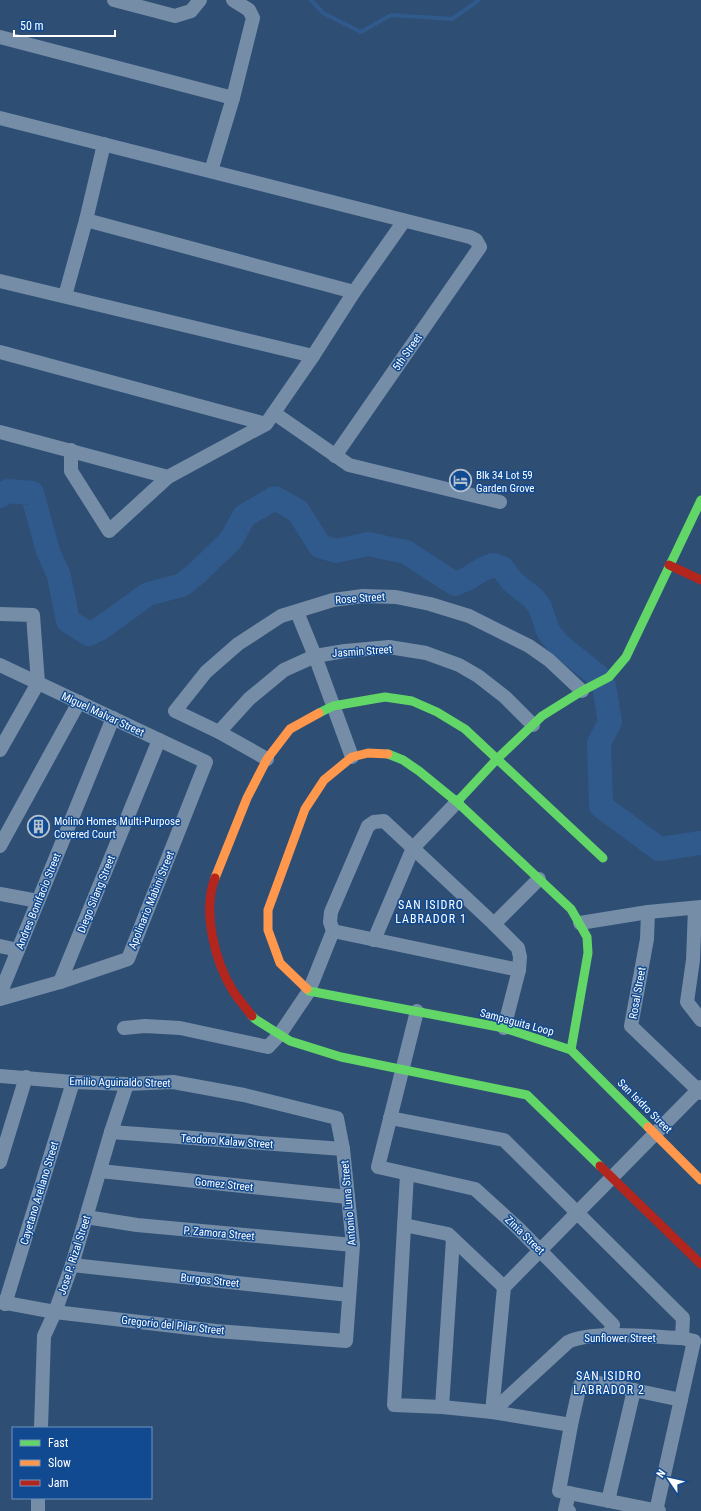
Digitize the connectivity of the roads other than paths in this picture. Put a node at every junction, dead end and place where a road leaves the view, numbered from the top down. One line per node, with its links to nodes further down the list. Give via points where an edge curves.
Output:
1 (114, 0): 2 (street, via 175,16 191,11)
2 (200, 0)
3 (233, 0): 5 (street, via 249,10 253,18)
4 (0, 37): 5 (street)
5 (234, 98): 8 (street)
6 (0, 118): 7 (street)
7 (104, 144): 8 (street); 9 (street)
8 (211, 171): 10 (street)
9 (86, 220): 12 (street); 13 (street)
10 (404, 221): 12 (street); 19 (street, 5th Street, via 470,237 476,240 480,247)
11 (0, 281): 13 (street)
12 (354, 292): 15 (street)
13 (65, 296): 15 (street)
14 (0, 352): 16 (street)
15 (313, 356): 16 (street)
16 (270, 418): 19 (street); 20 (street)
17 (0, 432): 18 (street)
18 (71, 450): 20 (street); 20 (street, via 71,470 109,531)
19 (335, 456): 22 (street, via 350,465)
20 (168, 477)
21 (701, 500): 23 (street)
22 (500, 502)
23 (669, 565): 24 (street); 30 (street, via 626,657 609,677)
24 (701, 580)
25 (297, 612): 27 (street); 30 (street, Rose Street, via 333,600 363,596 396,597 450,609 529,646); 35 (street, Rose Street, via 281,616 238,644 206,672 175,711)
26 (0, 614): 29 (street, via 33,615)
27 (315, 656): 32 (street); 34 (street, Jasmin Street, via 389,648 426,653 459,665 478,676 506,697); 35 (street, Jasmin Street, via 284,670 249,699)
28 (0, 665): 29 (street, Miguel Malvar Street)
29 (38, 683): 31 (street, Miguel Malvar Street); 37 (street)
30 (585, 690): 34 (street, via 542,716)
31 (79, 702): 33 (street, Miguel Malvar Street); 43 (street)
32 (333, 706): 38 (street); 39 (street, via 290,729); 40 (street, via 385,697 412,701 465,729)
33 (113, 718): 36 (street, Miguel Malvar Street); 48 (street, Andres Bonifacio Street)
34 (533, 725): 40 (street)
35 (219, 732): 39 (street)
36 (159, 740): 41 (street, Miguel Malvar Street); 59 (street, Diego Silang Street)
37 (0, 750)
38 (352, 757): 42 (street, via 368,753 386,753 403,760); 60 (street, via 324,780 305,809 268,910 268,930 280,963)
39 (267, 759): 67 (street, via 247,798 212,887 210,926 218,959 233,991 255,1019)
40 (497, 759): 42 (street); 45 (street)
41 (206, 762): 59 (street, Apolinario Mabini Street, via 128,959)
42 (457, 802): 44 (street); 46 (street)
43 (0, 846)
44 (413, 848): 52 (street); 53 (street, via 384,821 374,822 368,826 330,912); 54 (street)
45 (603, 858)
46 (539, 878): 51 (street, via 571,908); 52 (street)
47 (0, 894): 48 (street)
48 (38, 901): 56 (street, Andres Bonifacio Street)
49 (698, 907): 50 (street); 57 (street)
50 (648, 912): 51 (street); 74 (street, Rosal Street, via 647,939 631,1026)
51 (580, 923): 68 (street, via 587,937 588,953)
52 (494, 924): 58 (street, via 518,948)
53 (333, 931): 54 (street); 60 (street)
54 (374, 940): 58 (street)
55 (0, 946): 56 (street)
56 (18, 950): 61 (street, Andres Bonifacio Street)
57 (697, 959): 64 (street, via 687,1002)
58 (519, 970): 66 (street)
59 (60, 982): 62 (street, Apolinario Mabini Street)
60 (309, 991): 63 (street, Sampaguita Loop); 67 (street)
61 (0, 994)
62 (0, 999)
63 (417, 1011): 66 (street, Sampaguita Loop); 69 (street)
64 (701, 1020)
65 (124, 1028): 67 (street, via 180,1028 265,1047 273,1044)
66 (504, 1028): 68 (street, Sampaguita Loop)
67 (280, 1034): 69 (street, via 290,1041 341,1057)
68 (571, 1050): 78 (street, San Isidro Street)
69 (402, 1070): 76 (street); 83 (street, via 527,1095)
70 (0, 1076): 71 (street, Emilio Aguinaldo Street)
71 (26, 1077): 72 (street, Emilio Aguinaldo Street); 80 (street)
72 (73, 1082): 73 (street, Emilio Aguinaldo Street); 96 (street, Cayetano Arellano Street)
73 (127, 1084): 75 (street, Emilio Aguinaldo Street, via 173,1082 244,1095); 77 (street, Jose P. Rizal Street)
74 (700, 1090): 78 (street)
75 (333, 1116): 79 (street, Antonio Luna Street, via 337,1118)
76 (390, 1118): 82 (street, Zinia Street, via 378,1167); 86 (street, via 504,1140)
77 (111, 1132): 79 (street, Teodoro Kalaw Street); 81 (street, Jose P. Rizal Street)
78 (655, 1134): 83 (street); 84 (street, San Isidro Street)
79 (343, 1149): 85 (street, Antonio Luna Street)
80 (0, 1162)
81 (100, 1171): 85 (street, Gomez Street); 87 (street, Jose P. Rizal Street)
82 (407, 1174): 88 (street); 91 (street, Zinia Street, via 475,1189)
83 (612, 1178): 86 (street); 92 (street)
84 (701, 1180)
85 (348, 1197): 90 (street, Antonio Luna Street)
86 (577, 1213): 91 (street); 99 (street, via 683,1318)
87 (86, 1217): 90 (street, P. Zamora Street, via 137,1226); 93 (street, Jose P. Rizal Street)
88 (404, 1225): 89 (street, via 448,1234); 103 (street, via 394,1405)
89 (453, 1239): 94 (street); 103 (street)
90 (354, 1245): 95 (street, Antonio Luna Street)
91 (540, 1250): 94 (street); 98 (street, Zinia Street, via 613,1325)
92 (701, 1264)
93 (72, 1265): 95 (street, Burgos Street); 97 (street, Jose P. Rizal Street)
94 (504, 1288): 104 (street)
95 (349, 1295): 100 (street, Antonio Luna Street)
96 (3, 1303): 97 (street, Gregorio del Pilar Street)
97 (55, 1312): 100 (street, Gregorio del Pilar Street); 106 (street, Jose P. Rizal Street, via 44,1336)
98 (608, 1336): 99 (street, Sunflower Street); 104 (street, Sunflower Street, via 577,1338 568,1342)
99 (692, 1338): 102 (street)
100 (346, 1341)
101 (634, 1390): 102 (street); 105 (street, via 584,1380 580,1384); 109 (street)
102 (681, 1400): 112 (street)
103 (442, 1407): 104 (street)
104 (492, 1412): 105 (street)
105 (571, 1425): 107 (street, via 559,1491)
106 (41, 1427)
107 (569, 1493): 109 (street); 111 (street, via 565,1510)
108 (38, 1499): 110 (street)
109 (608, 1501): 112 (street)
110 (38, 1511)
111 (569, 1511)
112 (657, 1511)

